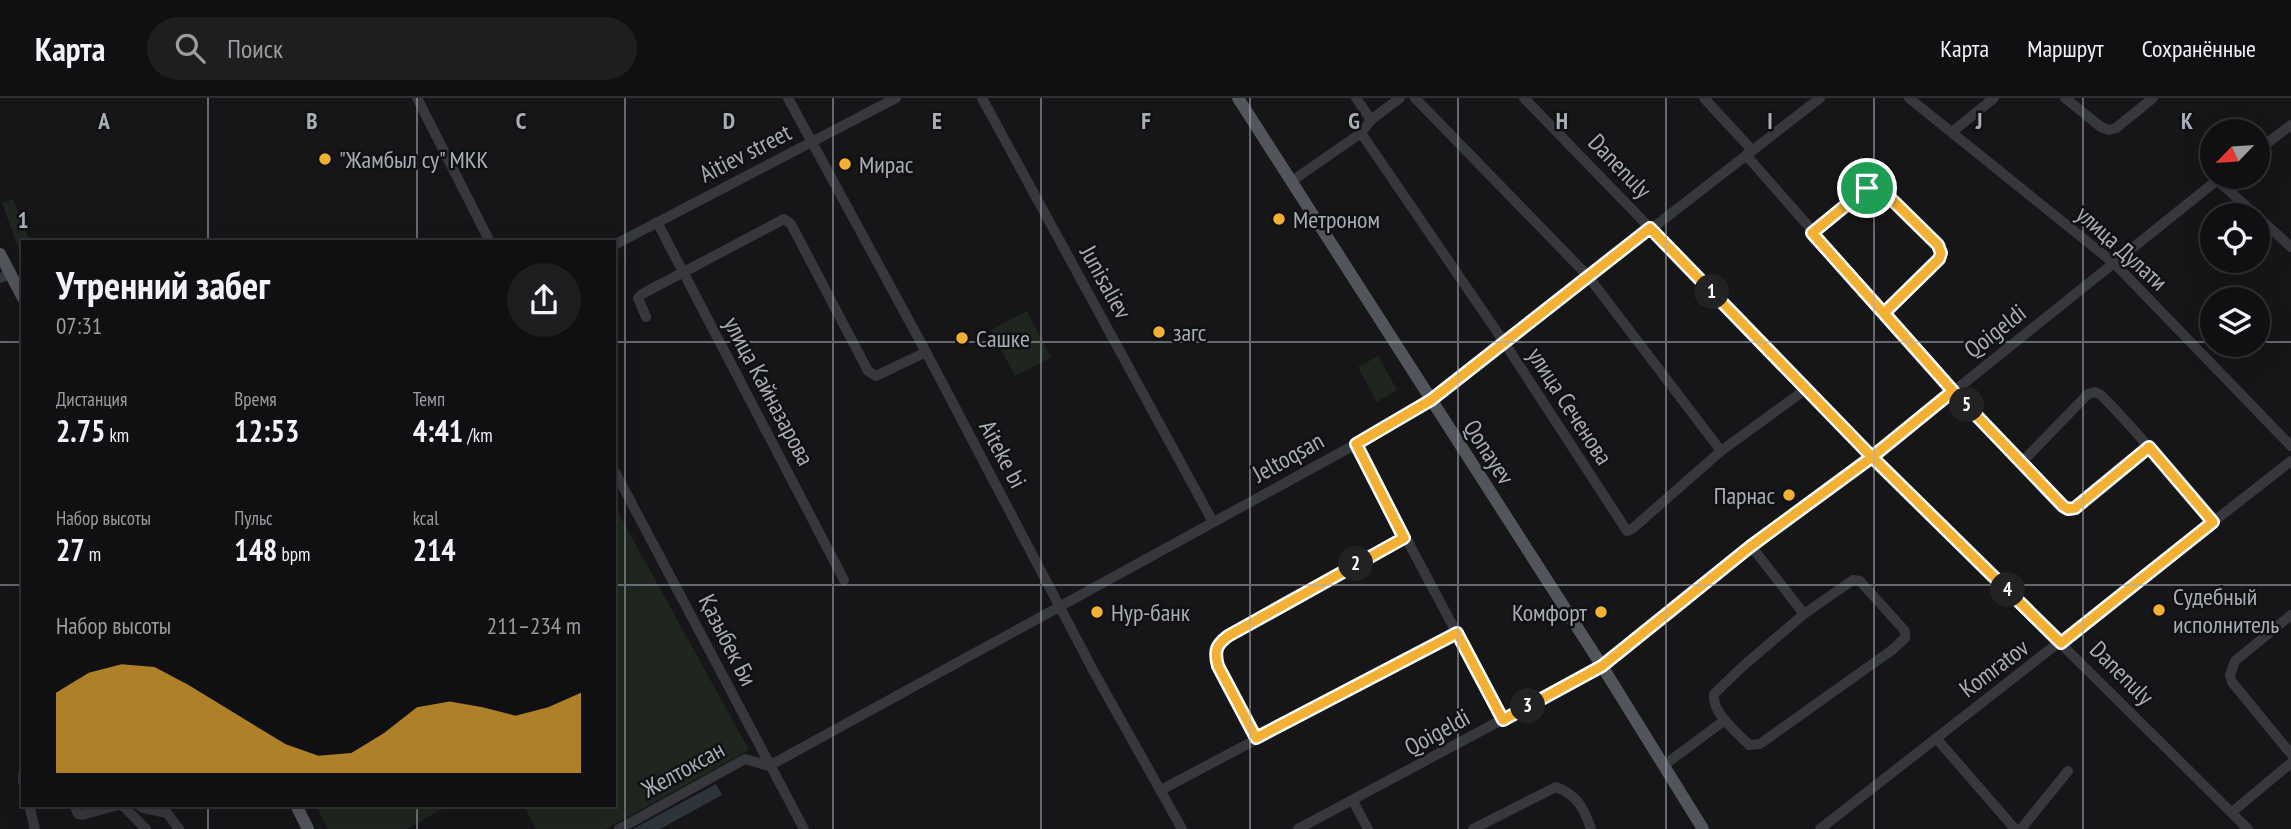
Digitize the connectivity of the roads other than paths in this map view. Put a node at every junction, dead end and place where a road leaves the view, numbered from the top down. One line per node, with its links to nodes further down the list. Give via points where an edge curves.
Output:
1 (417, 98): 31 (street)
2 (788, 98): 21 (street, Aiteke bi)
3 (896, 98): 21 (street, Aitiev street)
4 (982, 98): 55 (street, Junisaliev)
5 (1238, 98): 23 (main road, Qonayev)
6 (1356, 98): 16 (street)
7 (1400, 98): 16 (street)
8 (1415, 98): 38 (street)
9 (1524, 98): 28 (street, Danenuly)
10 (1704, 98): 22 (street)
11 (1820, 98): 22 (street, Jeltoqsan)
12 (1909, 98): 18 (street, улица Дулати)
13 (1994, 98): 18 (street)
14 (2066, 98): 15 (street, via 2109,130)
15 (2153, 98)
16 (1371, 120): 19 (street)
17 (2291, 125): 20 (street)
18 (1952, 132): 35 (street, улица Дулати)
19 (1361, 133): 23 (street); 42 (street, улица Сеченова)
20 (2270, 141)
21 (812, 142): 27 (street, Aitiev street); 43 (street, Aiteke bi)
22 (1749, 152): 28 (street, Jeltoqsan); 30 (street)
23 (1292, 181): 46 (main road, Qonayev)
24 (2206, 189): 35 (street, Qoigeldi)
25 (2230, 189): 26 (street)
26 (2244, 203)
27 (657, 222): 32 (street, Aitiev street); 36 (street, улица Кайназарова)
28 (1650, 228): 38 (street, Jeltoqsan); 44 (street, Danenuly)
29 (2270, 228): 33 (street)
30 (1812, 233): 40 (street); 40 (street, via 1873,185 1938,245 1939,259)
31 (489, 240)
32 (616, 244)
33 (2291, 247)
34 (0, 254): 37 (main road)
35 (2115, 264): 45 (street, Qoigeldi); 48 (street, улица Дулати)
36 (684, 273): 41 (street, via 638,298); 43 (street, via 784,219 791,224 868,371 876,376); 59 (street, улица Кайназарова)
37 (5, 276): 39 (main road)
38 (1588, 276): 42 (street, Jeltoqsan); 50 (street)
39 (21, 296)
40 (1884, 313): 45 (street)
41 (646, 317)
42 (1504, 342): 46 (street, Jeltoqsan); 50 (street, улица Сеченова, via 1627,531)
43 (926, 352): 60 (street, Aiteke bi)
44 (1807, 389): 50 (street, улица Сеченова); 51 (street, Danenuly)
45 (1953, 391): 51 (street, Qoigeldi); 52 (street)
46 (1431, 400): 47 (street, Jeltoqsan); 65 (main road, Qonayev)
47 (1356, 444): 55 (street, Jeltoqsan); 57 (street)
48 (2291, 446)
49 (2149, 447): 52 (street, via 2068,509); 52 (street, via 2095,392); 56 (street)
50 (1721, 451)
51 (1872, 457): 58 (street, Qoigeldi); 64 (street, Danenuly)
52 (2022, 461)
53 (2291, 461): 56 (street, Komratov)
54 (616, 473): 72 (street, Қазыбек Би)
55 (1213, 522): 60 (street, Jeltoqsan)
56 (2213, 522): 64 (street, Komratov)
57 (1404, 538): 63 (street); 68 (street, via 1217,645 1218,666)
58 (1751, 546): 61 (street); 65 (street, Qoigeldi)
59 (844, 580)
60 (1059, 607): 72 (street, Jeltoqsan); 75 (street, Aiteke bi)
61 (1804, 614): 67 (street, via 1714,694); 67 (street, via 1856,580 1906,636 1760,744 1749,745)
62 (2291, 615): 70 (street, via 2235,661 2230,675)
63 (1457, 633): 66 (street); 68 (street)
64 (2061, 643): 69 (street, Komratov); 83 (street, Danenuly)
65 (1602, 666): 66 (street, Qoigeldi); 73 (main road, Qonayev)
66 (1503, 720): 76 (street, Qoigeldi)
67 (1725, 720): 73 (street)
68 (1256, 738): 75 (street)
69 (1936, 738): 96 (street, Komratov); 97 (street)
70 (2291, 754)
71 (2291, 763): 83 (street)
72 (769, 766): 88 (street, Желтоксан, via 745,759); 89 (street, Қазыбек Би)
73 (1664, 766): 95 (main road, Qonayev)
74 (2068, 771): 98 (street)
75 (1161, 790): 90 (street, Aiteke bi)
76 (1353, 801): 91 (street, Qoigeldi); 92 (street)
77 (30, 807): 84 (street)
78 (75, 807): 79 (street, via 82,815)
79 (112, 807)
80 (122, 807): 85 (street)
81 (142, 807): 86 (street, via 167,813)
82 (297, 807): 87 (main road)
83 (2232, 812): 99 (street, Danenuly)
84 (35, 829)
85 (146, 829)
86 (179, 829)
87 (308, 829)
88 (619, 829)
89 (804, 829)
90 (1182, 829)
91 (1298, 829)
92 (1368, 829)
93 (1473, 829): 94 (street, via 1556,787 1570,792 1584,808)
94 (1591, 829)
95 (1703, 829)
96 (1821, 829)
97 (2015, 829)
98 (2021, 829)
99 (2248, 829)

